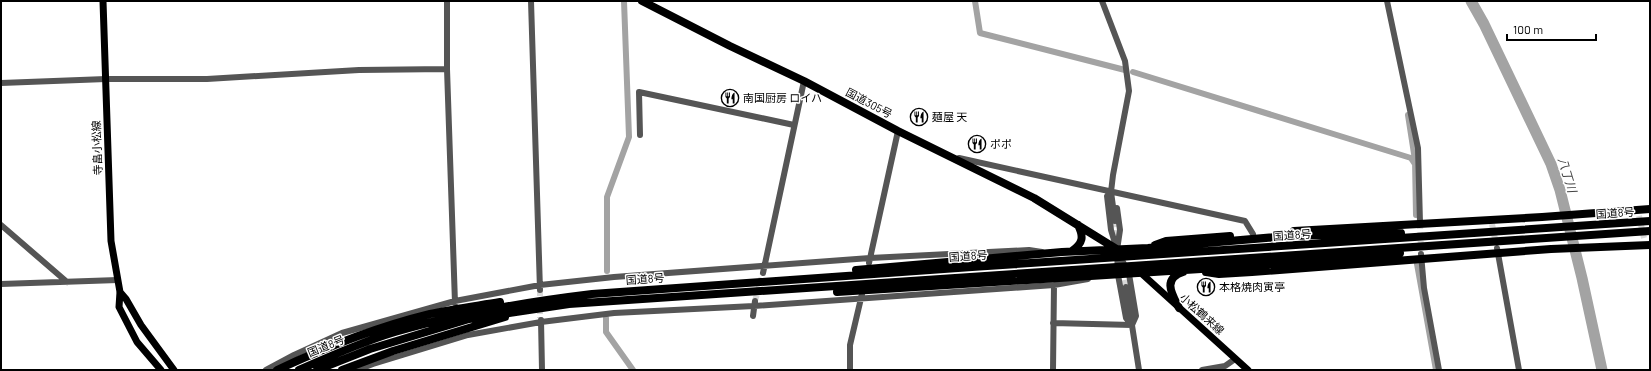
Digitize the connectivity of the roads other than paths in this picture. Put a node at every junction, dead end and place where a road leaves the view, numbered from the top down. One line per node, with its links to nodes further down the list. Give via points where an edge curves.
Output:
1 (103, 1): 8 (main road, 寺畠小松線)
2 (447, 1): 7 (street)
3 (531, 1): 46 (street)
4 (642, 1): 9 (highway, 国道305号)
5 (1102, 1): 15 (street, via 1126,61 1129,91)
6 (1387, 1): 20 (street, via 1418,148)
7 (447, 69): 8 (street, via 359,70 206,79); 52 (street)
8 (106, 79): 10 (street); 41 (main road, 寺畠小松線, via 111,241)
9 (804, 81): 11 (street); 12 (highway, 国道305号)
10 (1, 83)
11 (794, 125): 13 (street, via 639,92); 34 (street)
12 (898, 131): 14 (highway, 国道305号); 33 (street)
13 (640, 135)
14 (954, 158): 15 (street); 21 (highway, 国道305号, via 1034,198)
15 (1111, 192): 18 (street); 23 (street, via 1245,221); 28 (street, via 1116,196 1120,230)
16 (1650, 208): 17 (highway)
17 (1638, 216): 19 (highway); 20 (highway, via 1589,214 1492,222); 24 (highway, 国道8号, via 1600,225)
18 (1115, 221)
19 (1650, 221)
20 (1420, 223): 23 (highway)
21 (1077, 224): 28 (highway, 国道305号); 29 (highway, via 1082,241)
22 (1, 225): 42 (street)
23 (1253, 234): 27 (highway, via 1166,241)
24 (1456, 234): 27 (highway, via 1434,232 1288,236); 40 (highway, 国道8号)
25 (1648, 239): 26 (highway, 国道8号, via 1638,232); 30 (highway, via 1598,247)
26 (1456, 244): 35 (highway, via 1426,250 1310,262); 47 (highway, 国道8号)
27 (1148, 248): 28 (highway)
28 (1117, 250): 29 (highway); 36 (highway, 国道305号); 37 (street); 38 (street)
29 (1072, 251): 31 (highway)
30 (1497, 251): 32 (highway); 76 (street)
31 (1047, 253): 33 (street, via 1029,250); 40 (highway, via 882,267)
32 (1421, 257): 35 (highway, via 1219,274); 75 (street)
33 (870, 261): 34 (street)
34 (763, 270): 46 (street, via 614,277)
35 (1193, 270): 36 (highway); 54 (highway, via 1177,274 1171,280 1170,285)
36 (1141, 273): 37 (highway); 54 (main road, 小松鶴来線)
37 (1129, 274): 38 (highway); 58 (street, via 1136,316)
38 (1118, 275): 39 (highway); 58 (street, via 1126,318)
39 (1097, 276): 44 (street); 47 (highway, via 823,292)
40 (802, 279): 50 (highway, 国道8号, via 592,294)
41 (118, 280): 42 (street); 48 (main road, 寺畠小松線)
42 (67, 282): 43 (street)
43 (1, 284)
44 (1054, 285): 49 (street); 57 (street)
45 (1126, 287): 58 (street)
46 (540, 288): 52 (street)
47 (814, 288): 53 (highway, 国道8号, via 598,301)
48 (120, 292): 61 (main road, 寺畠小松線, via 119,307 130,329 137,342); 62 (main road, 寺畠小松線, via 141,326)
49 (862, 296): 51 (street); 70 (street, via 850,345)
50 (534, 301): 64 (highway, via 522,298 430,314 339,342); 65 (highway, 国道8号, via 466,314 395,332 336,353)
51 (754, 303): 55 (street); 56 (street)
52 (455, 304): 63 (street, via 342,333)
53 (542, 308): 66 (highway, 国道8号, via 450,324 370,349); 67 (highway, via 428,340)
54 (1179, 308): 59 (main road, 小松鶴来線)
55 (753, 316)
56 (541, 320): 68 (street, via 457,337); 69 (street)
57 (1053, 323): 58 (street); 71 (street)
58 (1132, 325): 72 (street)
59 (1235, 359): 60 (street); 74 (main road, 小松鶴来線)
60 (1225, 368): 73 (street)
61 (161, 370)
62 (174, 370)
63 (266, 370)
64 (278, 370)
65 (299, 370)
66 (317, 370)
67 (342, 370)
68 (357, 370)
69 (542, 370)
70 (850, 370)
71 (1053, 370)
72 (1139, 370)
73 (1202, 370)
74 (1248, 370)
75 (1439, 370)
76 (1519, 370)

